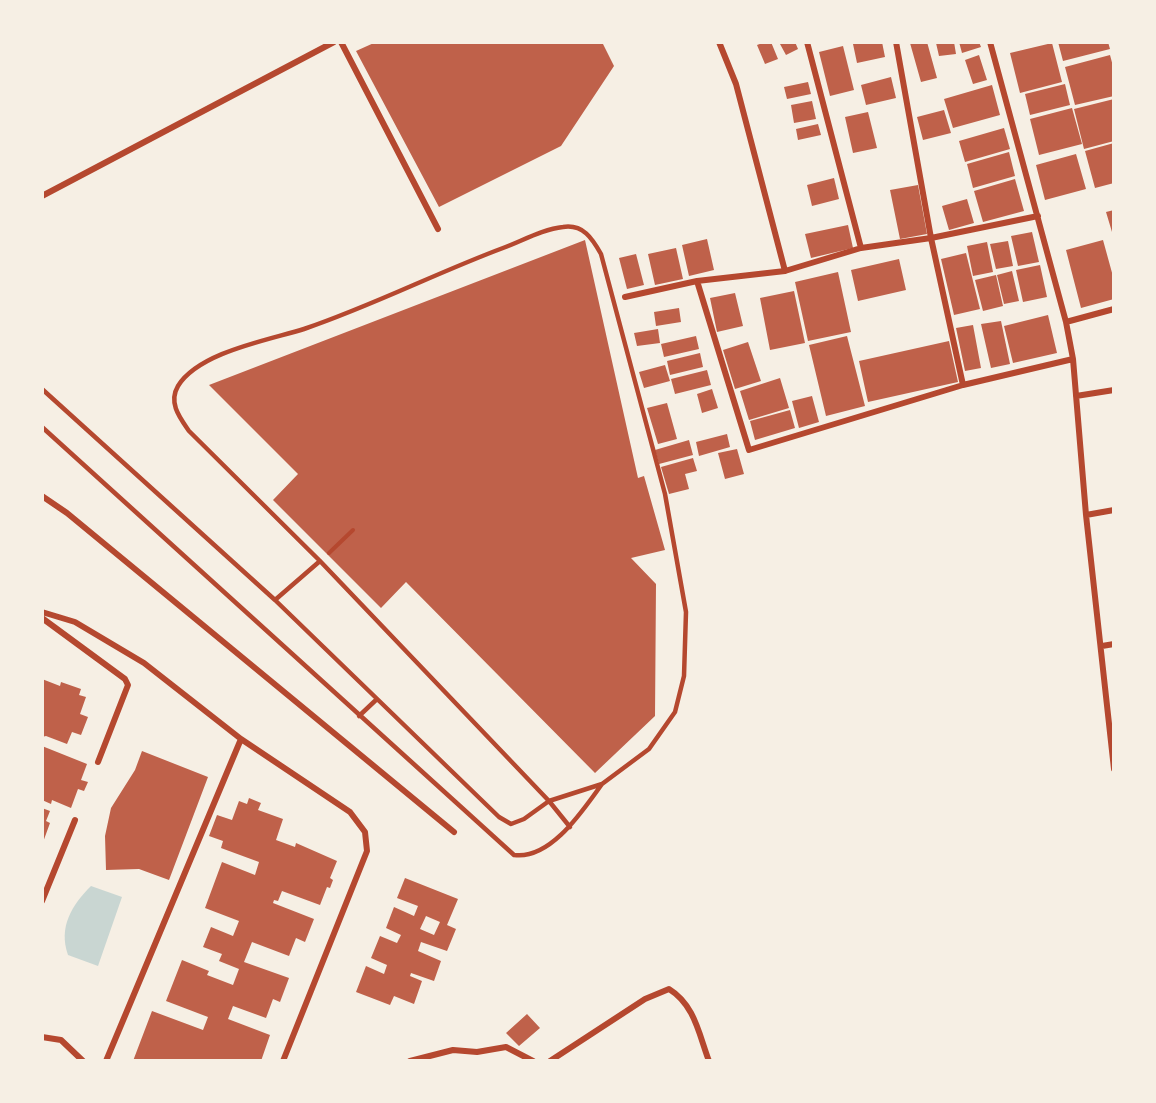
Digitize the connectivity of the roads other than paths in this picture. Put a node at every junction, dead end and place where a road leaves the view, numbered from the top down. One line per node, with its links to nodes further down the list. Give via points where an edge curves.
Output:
1 (315, 42): 8 (lane)
2 (334, 42): 8 (street)
3 (341, 42): 11 (street)
4 (719, 42): 14 (street, via 736,84)
5 (807, 42): 13 (street)
6 (896, 42): 12 (street)
7 (990, 42): 10 (street)
8 (320, 50): 9 (street)
9 (42, 196)
10 (1038, 216): 12 (street); 18 (street)
11 (438, 229)
12 (931, 238): 13 (street); 20 (street)
13 (861, 248): 14 (street)
14 (785, 271): 15 (street)
15 (697, 281): 16 (street); 20 (street, via 749,450)
16 (625, 297)
17 (1114, 309): 18 (street)
18 (1066, 322): 19 (street)
19 (1073, 358): 20 (street); 23 (street)
20 (963, 385)
21 (42, 389): 29 (lane)
22 (1114, 390): 23 (street)
23 (1076, 396): 27 (street)
24 (42, 427): 35 (lane)
25 (42, 496): 43 (street)
26 (1114, 510): 27 (street)
27 (1086, 515): 33 (street)
28 (320, 561): 29 (lane); 39 (lane, via 189,431 175,411 177,387 193,371 232,349 305,328 549,231 581,228 592,237 601,254 665,494 686,612 685,668 675,712 649,749); 40 (lane)
29 (275, 600): 34 (lane)
30 (42, 612): 36 (street, via 75,622 144,663)
31 (42, 618): 37 (street, via 128,685)
32 (1114, 644): 33 (street)
33 (1102, 646): 38 (street)
34 (377, 699): 35 (lane); 40 (lane, via 499,817 511,824)
35 (359, 716): 42 (lane, via 514,855 538,851)
36 (242, 739): 47 (street); 48 (street, via 350,812 365,832 367,852)
37 (98, 762)
38 (1114, 769)
39 (602, 784): 40 (lane); 42 (lane)
40 (549, 801): 42 (lane)
41 (75, 820): 44 (street)
42 (570, 827)
43 (454, 832)
44 (43, 896)
45 (42, 1037): 46 (street, via 61,1040)
46 (83, 1061)
47 (106, 1061)
48 (283, 1061)
49 (410, 1061): 50 (street, via 453,1050 477,1052 506,1047)
50 (533, 1061)
51 (550, 1061): 52 (street, via 645,999 669,989 683,998 692,1012)
52 (709, 1061)

